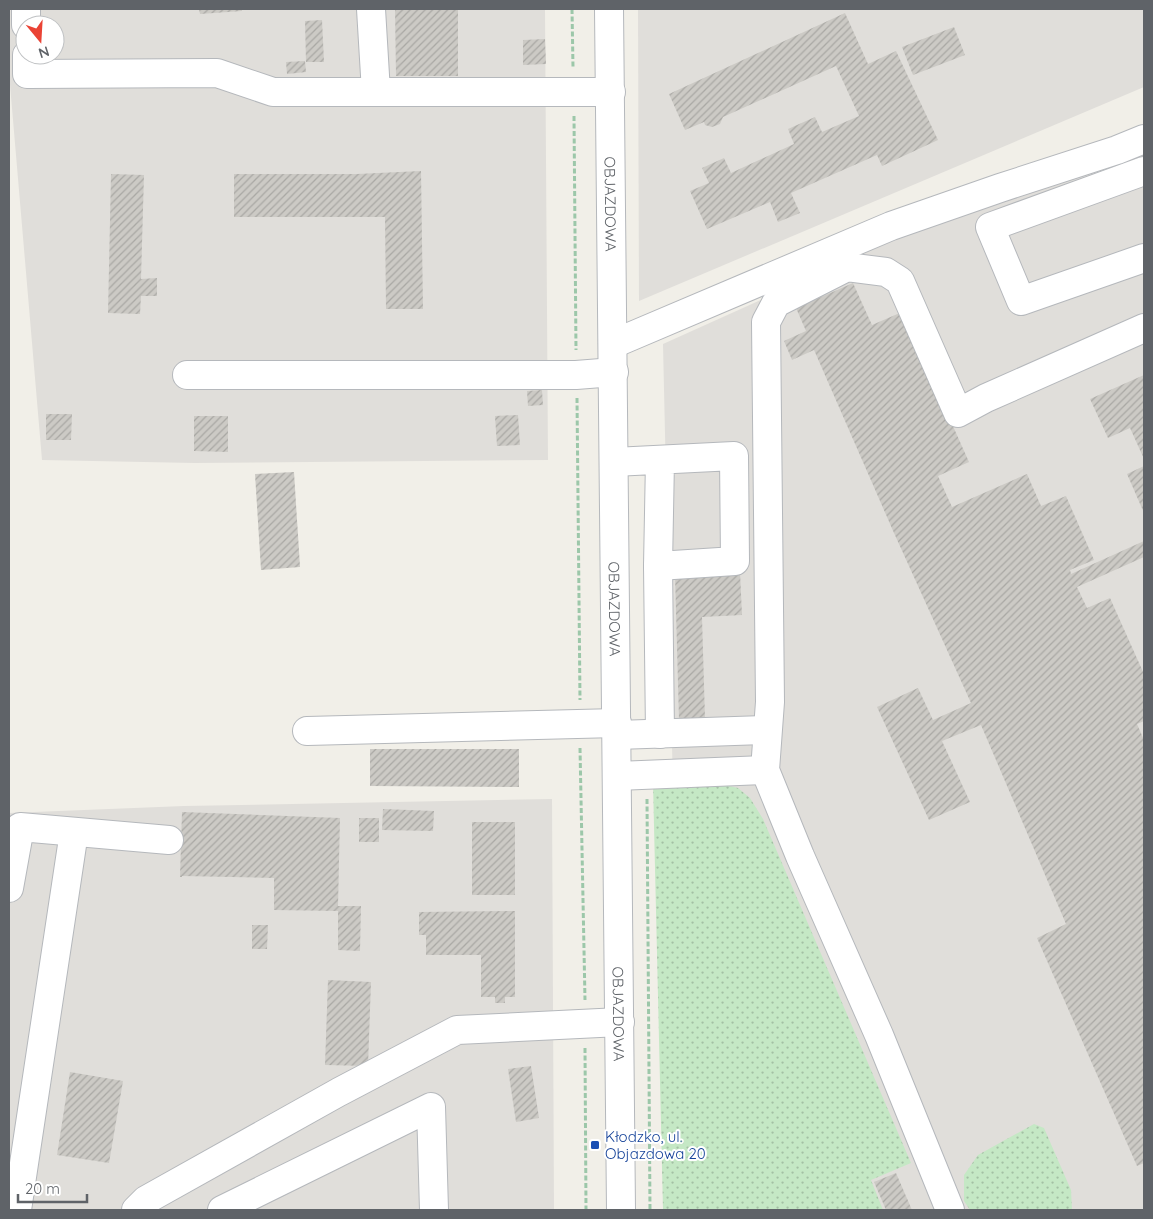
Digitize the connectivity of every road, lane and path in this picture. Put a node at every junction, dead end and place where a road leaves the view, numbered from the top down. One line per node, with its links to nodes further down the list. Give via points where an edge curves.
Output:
1 (371, 9): 5 (street)
2 (572, 9): 6 (path)
3 (609, 9): 7 (street, OBJAZDOWA)
4 (28, 65): 5 (street, via 28,74 216,73 273,92)
5 (376, 92): 6 (street)
6 (573, 92): 7 (street); 14 (path)
7 (611, 92): 12 (street, OBJAZDOWA)
8 (1144, 139): 12 (street, via 891,226)
9 (1144, 171): 10 (street, via 990,227 1020,302)
10 (1144, 258)
11 (1144, 328): 21 (street, via 958,413 900,281 886,272 847,267 776,303 766,322 770,693)
12 (613, 344): 13 (street, OBJAZDOWA)
13 (614, 372): 14 (street); 17 (street, OBJAZDOWA)
14 (576, 374): 15 (street); 19 (path)
15 (186, 375)
16 (660, 460): 17 (street); 18 (street); 18 (street, via 734,456 735,561)
17 (614, 462): 20 (street, OBJAZDOWA)
18 (658, 566): 23 (street)
19 (580, 724): 20 (street); 22 (street); 30 (path)
20 (617, 729): 23 (street); 25 (street, OBJAZDOWA)
21 (767, 730): 23 (street); 24 (street)
22 (307, 731)
23 (660, 734)
24 (765, 770): 25 (street); 37 (street)
25 (617, 776): 29 (street, OBJAZDOWA)
26 (74, 832): 27 (street); 28 (street, via 20,827); 31 (street)
27 (169, 840)
28 (9, 888)
29 (620, 1022): 30 (street); 36 (street, OBJAZDOWA)
30 (585, 1024): 32 (street, via 457,1030 322,1101 146,1200); 35 (path)
31 (17, 1210)
32 (136, 1210)
33 (222, 1210): 34 (street, via 431,1107)
34 (434, 1210)
35 (586, 1210)
36 (621, 1210)
37 (950, 1210)

